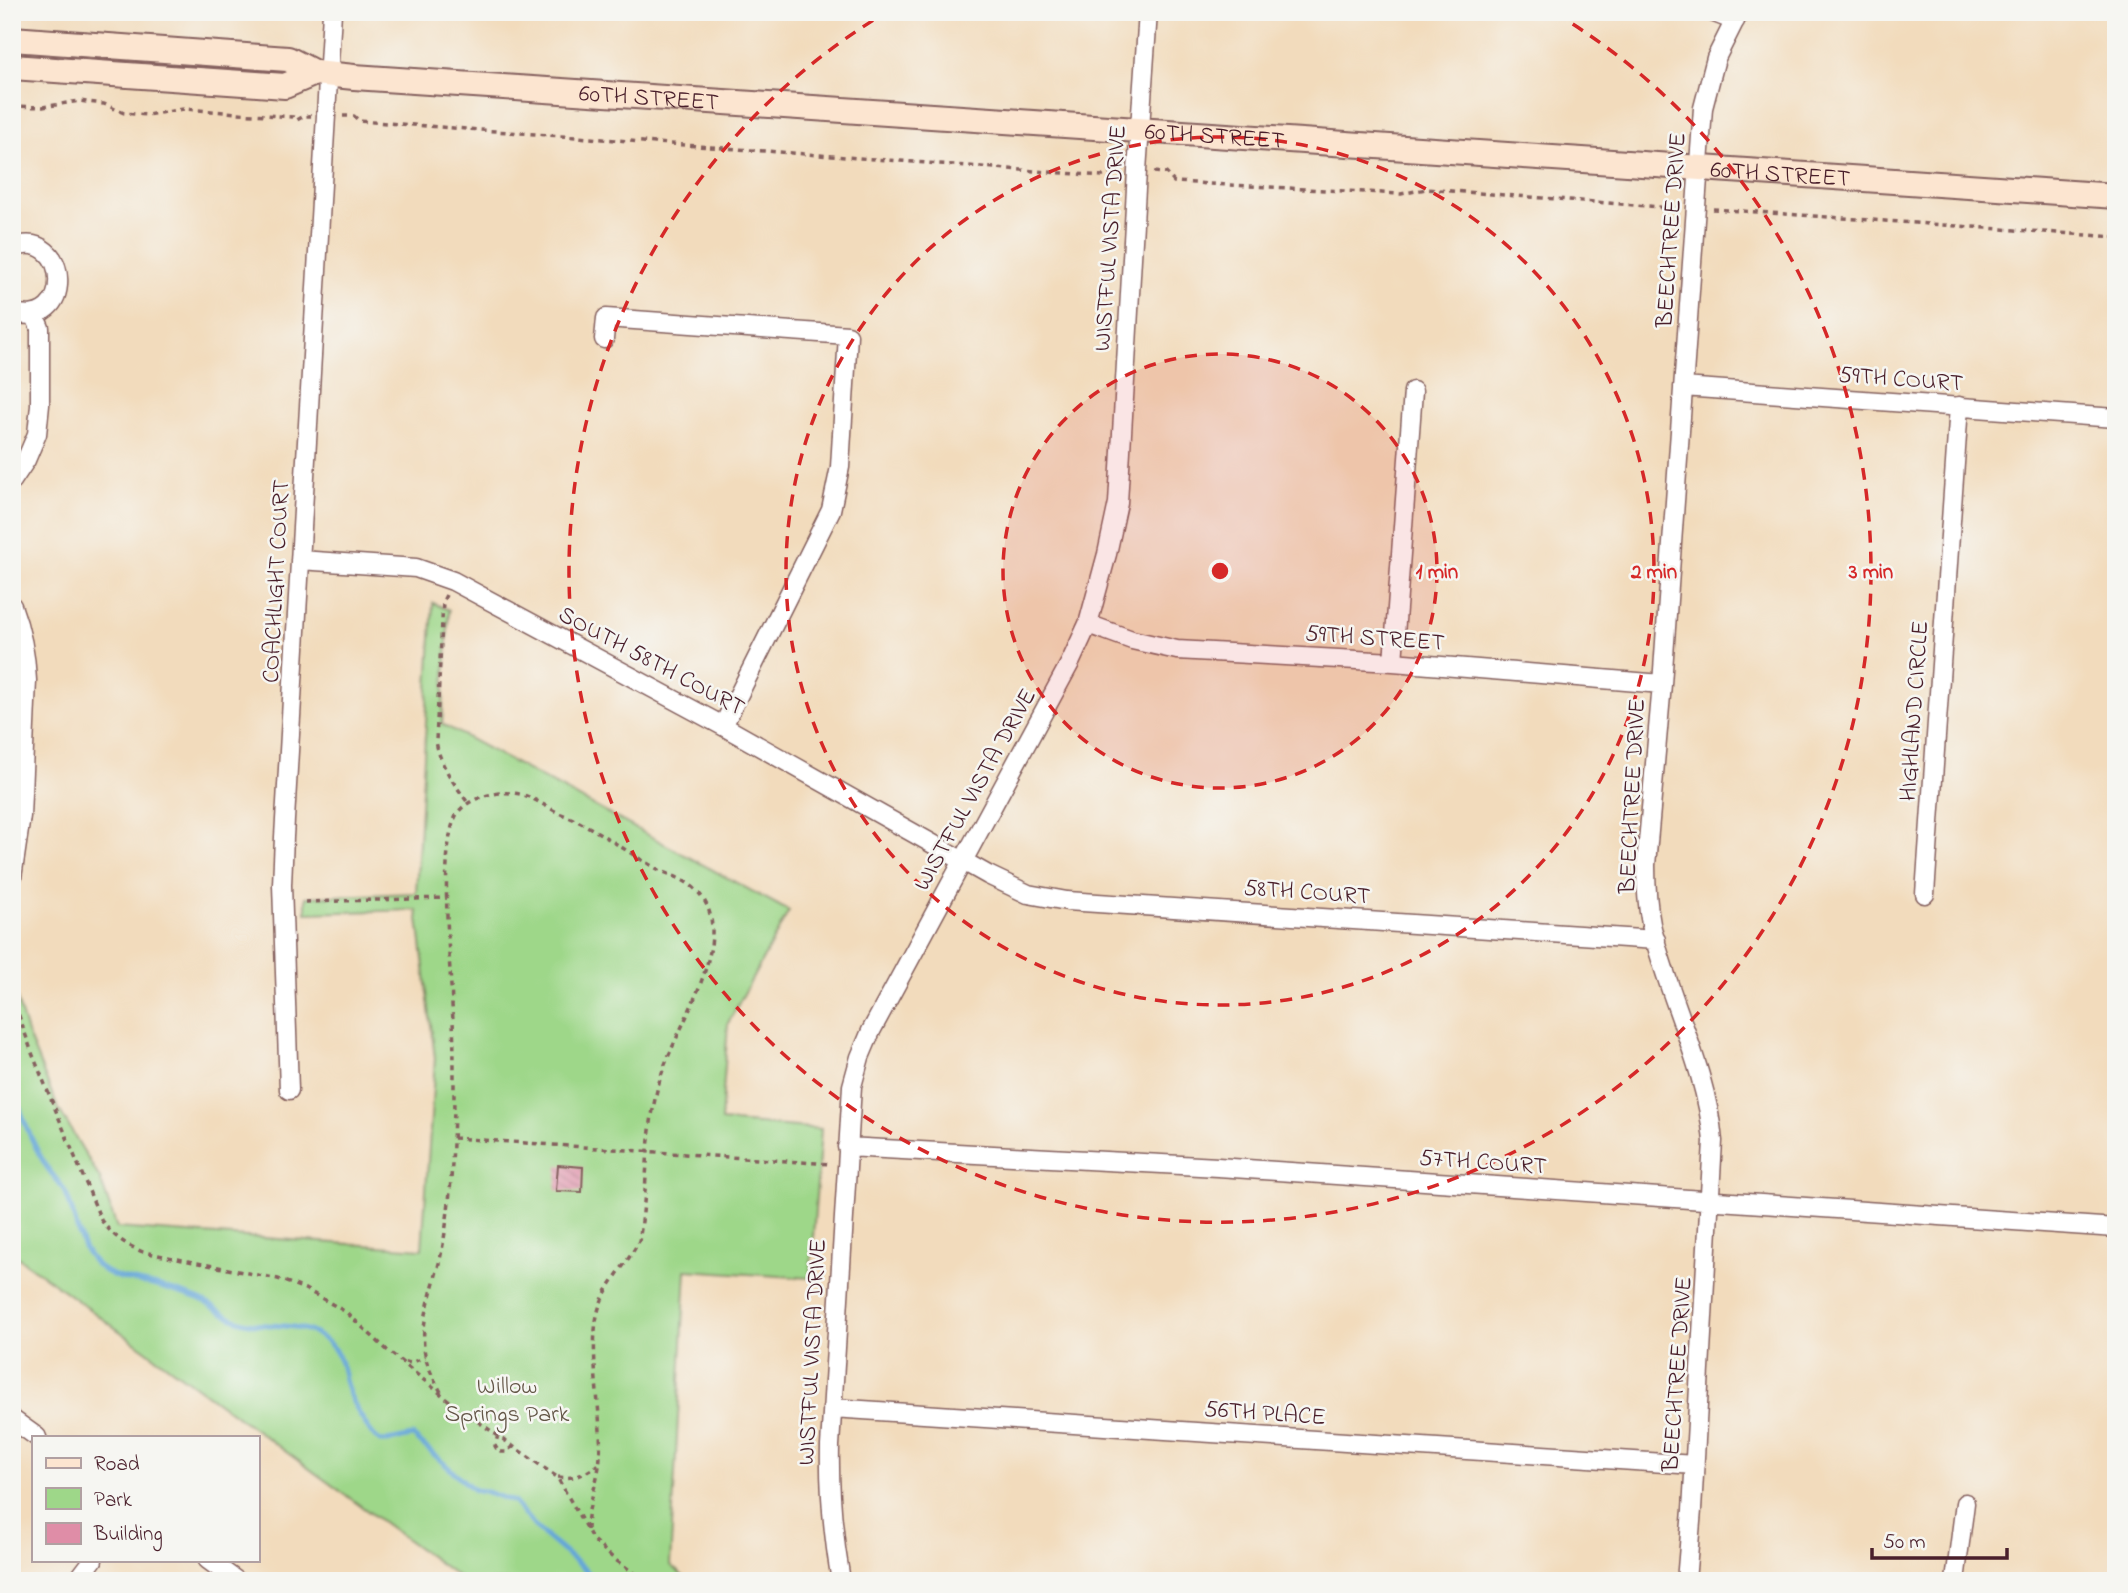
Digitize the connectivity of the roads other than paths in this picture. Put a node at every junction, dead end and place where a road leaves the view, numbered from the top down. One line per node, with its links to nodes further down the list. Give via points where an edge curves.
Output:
1 (332, 12): 7 (street, COACHLIGHT COURT)
2 (1148, 12): 8 (street, WISTFUL VISTA DRIVE)
3 (1712, 12): 4 (street)
4 (1737, 17): 9 (street, BEECHTREE DRIVE, via 1716,58 1703,108)
5 (12, 39): 7 (street, 60TH STREET, via 288,59)
6 (12, 67): 7 (street, 60TH STREET, via 285,86)
7 (322, 74): 8 (street, 60TH STREET); 20 (street, COACHLIGHT COURT)
8 (1141, 130): 9 (street, 60TH STREET); 22 (street, WISTFUL VISTA DRIVE, via 1118,503)
9 (1698, 168): 10 (street, 60TH STREET); 15 (street, BEECHTREE DRIVE)
10 (2116, 196)
11 (12, 248): 13 (street, via 39,248 57,264 57,293)
12 (12, 312): 13 (street)
13 (34, 314): 19 (street, via 40,328 37,434)
14 (604, 338): 25 (street, via 606,318 848,335 840,467 831,510)
15 (1684, 387): 17 (street, 59TH COURT); 24 (street, BEECHTREE DRIVE)
16 (1413, 391): 23 (street)
17 (1959, 406): 18 (street, 59TH COURT); 28 (street, HIGHLAND CIRCLE)
18 (2116, 418)
19 (12, 481)
20 (300, 560): 25 (street, SOUTH 58TH COURT, via 416,568 453,581); 30 (street, COACHLIGHT COURT, via 282,885)
21 (12, 606): 27 (street, via 26,659 27,702 21,816)
22 (1088, 624): 23 (street, 59TH STREET, via 1157,647); 26 (street, WISTFUL VISTA DRIVE)
23 (1393, 662): 24 (street, 59TH STREET)
24 (1662, 684): 29 (street, BEECHTREE DRIVE, via 1646,865)
25 (723, 726): 26 (street, SOUTH 58TH COURT)
26 (962, 860): 29 (street, 58TH COURT, via 1028,894 1054,900); 31 (street, WISTFUL VISTA DRIVE, via 860,1057 852,1086)
27 (12, 878)
28 (1925, 894)
29 (1656, 940): 32 (street, BEECHTREE DRIVE, via 1710,1111)
30 (289, 1090)
31 (847, 1156): 32 (street, 57TH COURT, via 1218,1167); 34 (street, WISTFUL VISTA DRIVE)
32 (1711, 1201): 33 (street, 57TH COURT); 37 (street, BEECHTREE DRIVE)
33 (2116, 1228)
34 (832, 1408): 37 (street, 56TH PLACE); 43 (street, WISTFUL VISTA DRIVE, via 829,1490)
35 (12, 1419): 36 (street)
36 (36, 1436)
37 (1695, 1465): 44 (street, BEECHTREE DRIVE)
38 (1965, 1503): 45 (street)
39 (92, 1562): 41 (street)
40 (211, 1562): 42 (street)
41 (78, 1581)
42 (237, 1581)
43 (841, 1581)
44 (1686, 1581)
45 (1955, 1581)

